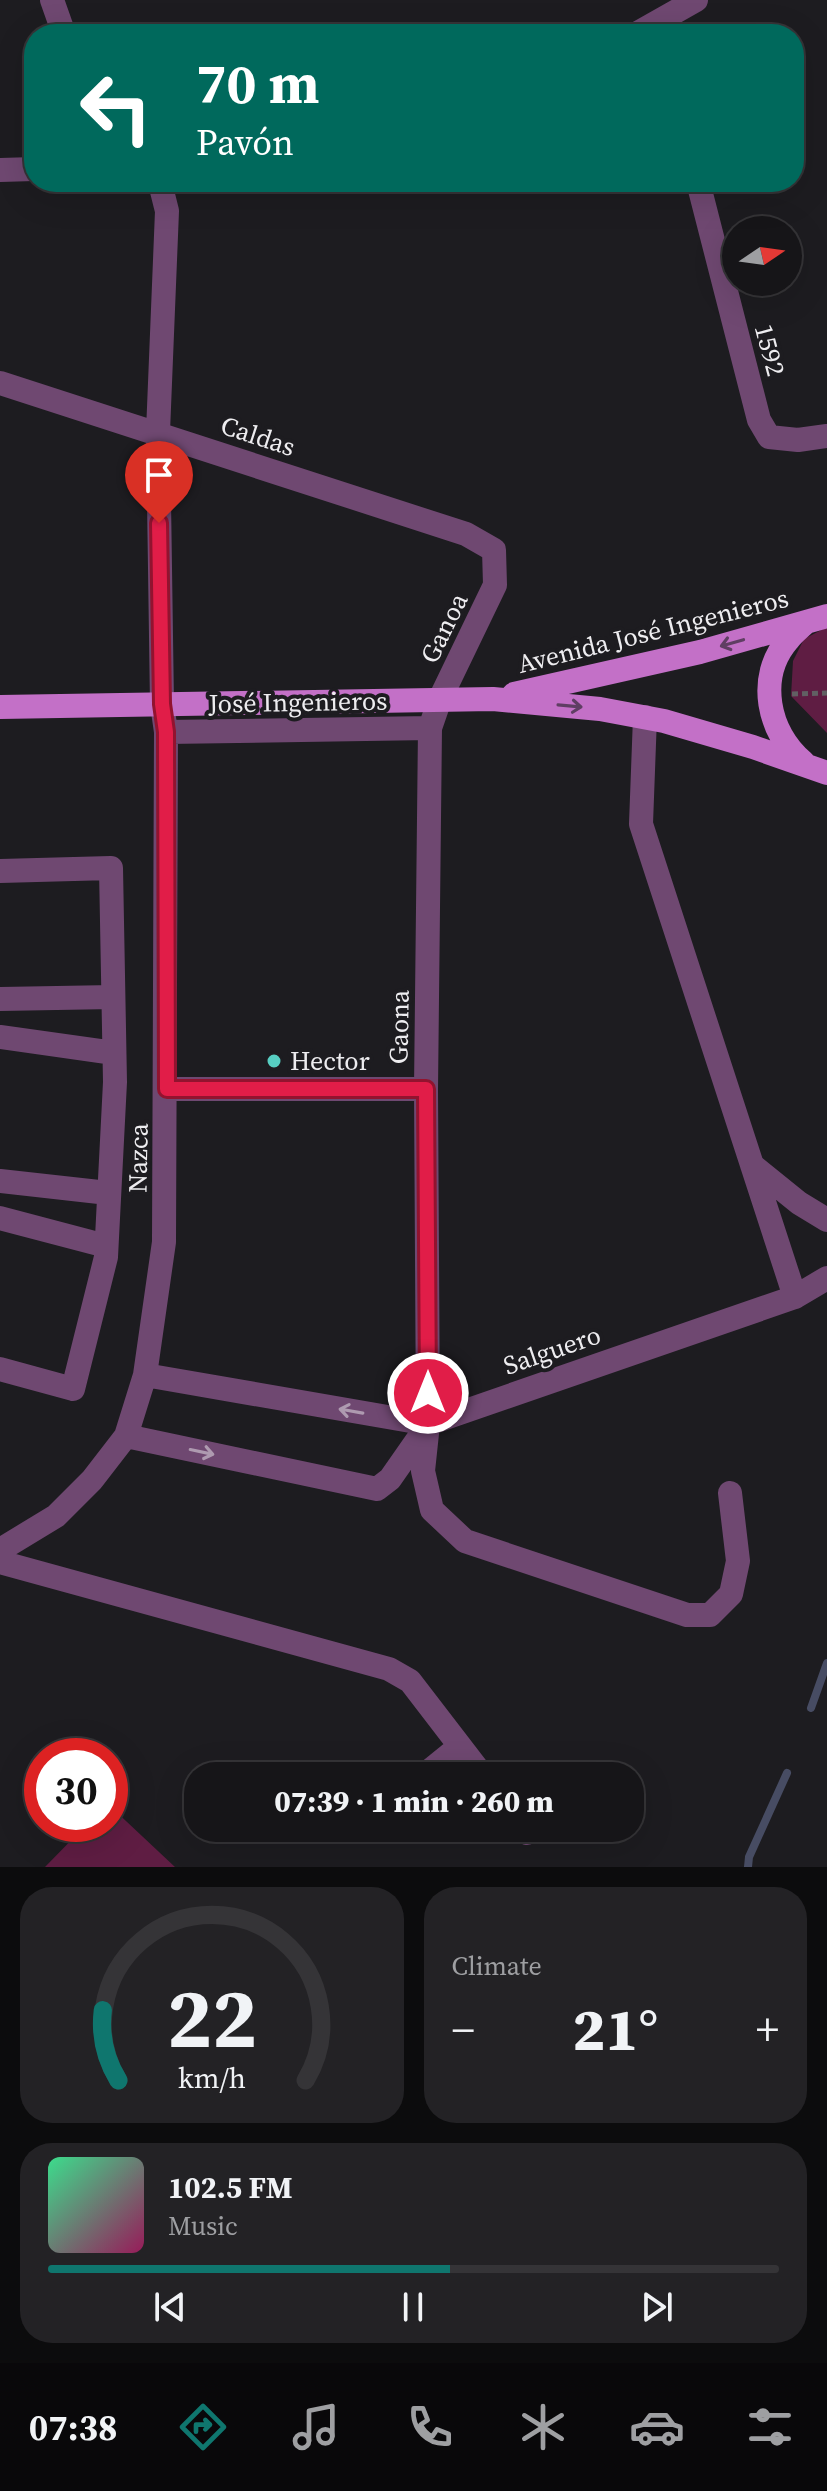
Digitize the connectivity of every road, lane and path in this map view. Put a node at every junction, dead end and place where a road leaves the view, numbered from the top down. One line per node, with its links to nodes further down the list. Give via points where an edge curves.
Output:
1 (52, 0): 4 (street)
2 (696, 0): 3 (street)
3 (661, 18)
4 (60, 24)
5 (24, 169): 6 (street)
6 (0, 170)
7 (162, 192): 10 (street, Nazca, via 167,211)
8 (701, 192): 11 (street, 1592, via 759,420 769,437)
9 (0, 383): 10 (street, Caldas)
10 (158, 432): 12 (street, Caldas, via 466,534); 16 (street, Nazca)
11 (827, 436)
12 (494, 550): 14 (street, Ganoa, via 495,585)
13 (817, 619): 15 (main road, Avenida José Ingenieros, one-way to 15); 21 (main road, via 786,641 773,667 769,695 774,724 789,750)
14 (440, 699): 15 (main road, Avenida José Ingenieros); 16 (main road, Avenida José Ingenieros); 19 (street, Ganoa)
15 (493, 699): 18 (main road, Avenida José Ingenieros, one-way to 18)
16 (162, 704): 17 (main road, Avenida José Ingenieros); 20 (street, Nazca)
17 (0, 707)
18 (645, 717): 21 (main road, Avenida José Ingenieros); 29 (street, via 641,824)
19 (430, 728): 20 (street, José Ingenieros); 28 (street, Gaona)
20 (166, 732): 27 (street, Nazca)
21 (819, 771)
22 (0, 871): 23 (street, via 111,868)
23 (113, 997): 24 (street); 26 (street)
24 (0, 999)
25 (0, 1037): 26 (street)
26 (114, 1053): 31 (street)
27 (167, 1089): 28 (street); 38 (street, Nazca, via 164,1242)
28 (426, 1089): 39 (street, Gaona)
29 (752, 1165): 33 (street); 36 (street)
30 (0, 1181): 31 (street)
31 (108, 1193): 34 (street)
32 (0, 1218): 34 (street)
33 (827, 1220)
34 (106, 1246): 37 (street, via 73,1389)
35 (827, 1278): 36 (street, Salguero)
36 (795, 1297): 39 (street, Salguero)
37 (0, 1369)
38 (145, 1375): 39 (street, Salguero, one-way to 38); 40 (street, Nazca)
39 (428, 1424): 40 (street, one-way to 39, via 377,1489 390,1479); 41 (street, Gaona, via 423,1471 432,1510 465,1541 687,1615 710,1615 731,1594 738,1561)
40 (126, 1436): 42 (street, Nazca, via 56,1516)
41 (730, 1493)
42 (0, 1550)
43 (0, 1562): 44 (street, via 389,1669 410,1681)
44 (460, 1746): 45 (street); 46 (street)
45 (440, 1762)
46 (472, 1762)

